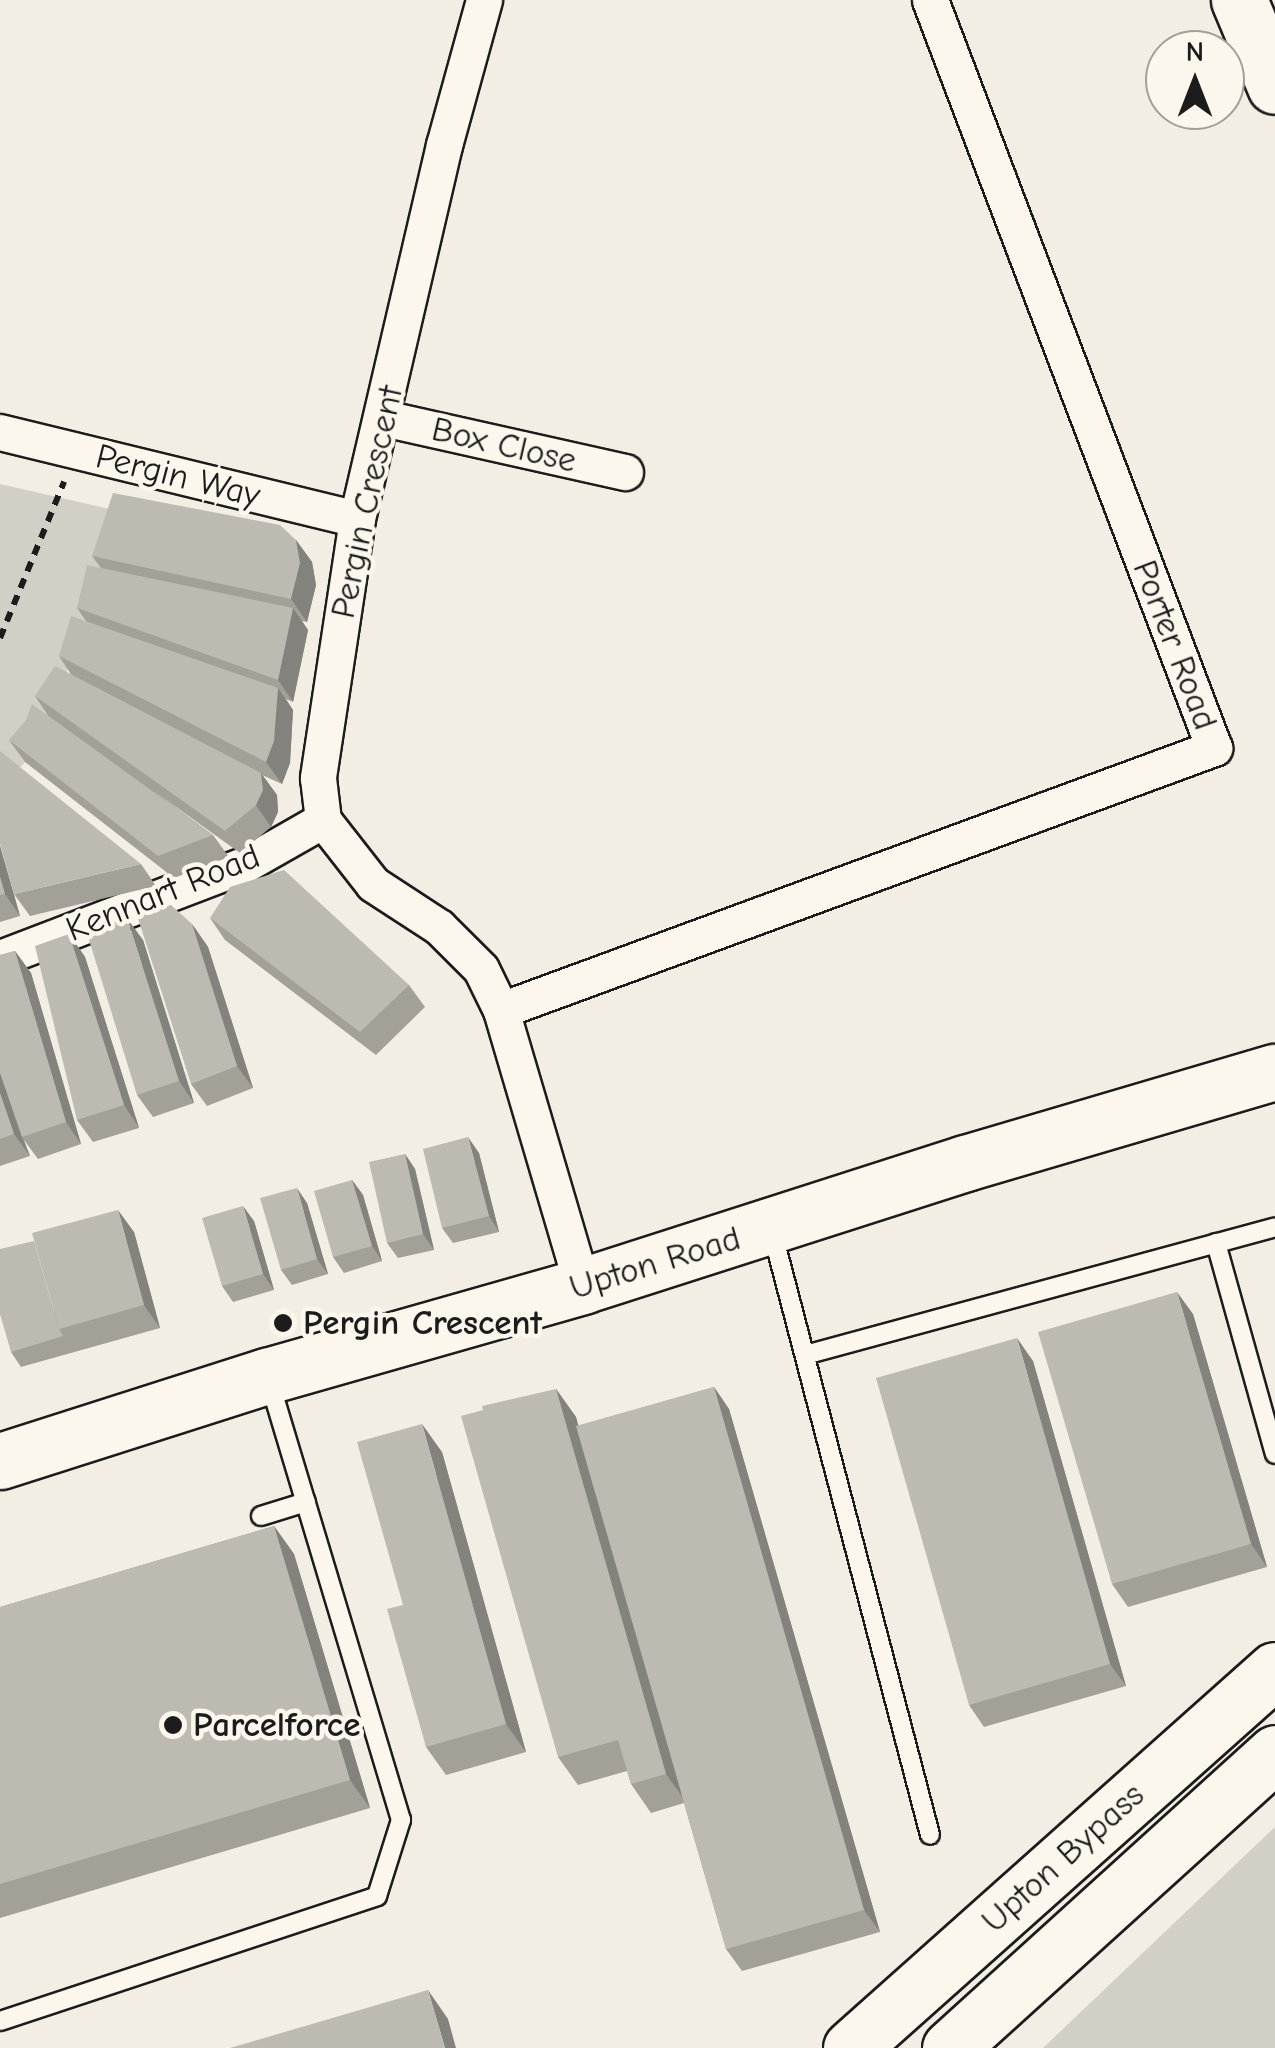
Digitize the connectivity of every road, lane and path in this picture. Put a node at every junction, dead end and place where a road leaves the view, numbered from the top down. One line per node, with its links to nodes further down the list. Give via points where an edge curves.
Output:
1 (484, 0): 5 (street, Pergin Crescent)
2 (930, 0): 13 (street, Porter Road, via 1214,748)
3 (1239, 0): 4 (main road)
4 (1275, 86)
5 (383, 418): 8 (street, Box Close); 9 (street, Pergin Crescent)
6 (0, 432): 7 (street, Pergin Way)
7 (73, 450): 9 (street, Pergin Way); 10 (path)
8 (625, 472)
9 (356, 519): 11 (street, Pergin Crescent, via 318,778)
10 (0, 638)
11 (323, 820): 12 (street, Kennart Road, via 244,865); 13 (street, via 373,884 439,927 481,969)
12 (0, 958)
13 (501, 1010): 18 (street)
14 (1275, 1072): 15 (main road, Upton Road)
15 (771, 1227): 18 (main road, Upton Road); 19 (lane)
16 (1275, 1227): 17 (lane)
17 (1216, 1243): 19 (lane); 21 (lane)
18 (582, 1286): 20 (main road, Upton Road)
19 (805, 1354): 27 (lane)
20 (268, 1376): 22 (main road, Upton Road); 23 (lane)
21 (1275, 1454)
22 (0, 1462)
23 (306, 1502): 24 (lane); 28 (lane, via 401,1820 377,1896)
24 (261, 1516)
25 (1275, 1670): 29 (main road, Upton Bypass)
26 (1275, 1753): 30 (main road, Upton Bypass)
27 (930, 1835)
28 (0, 2021)
29 (852, 2048)
30 (950, 2048)

